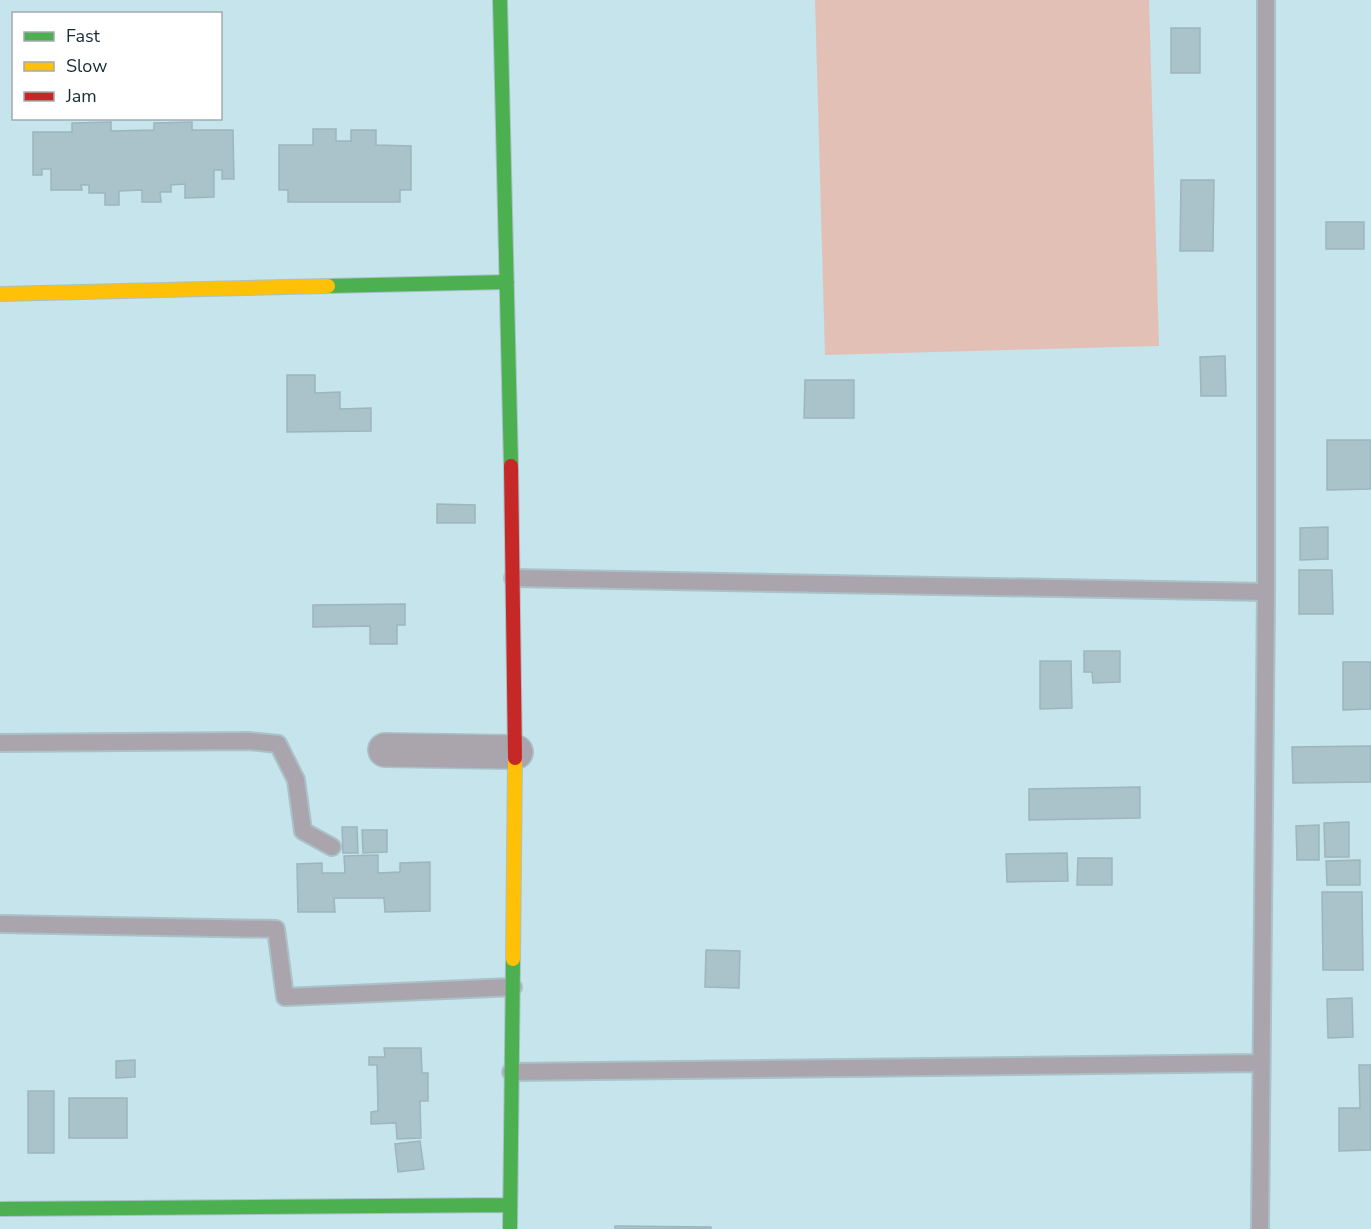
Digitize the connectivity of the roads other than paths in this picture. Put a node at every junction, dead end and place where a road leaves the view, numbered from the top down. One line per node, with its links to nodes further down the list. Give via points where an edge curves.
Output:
1 (500, 0): 3 (street)
2 (1266, 0): 6 (lane)
3 (507, 282): 4 (street); 5 (street)
4 (0, 294)
5 (513, 578): 6 (lane); 9 (street)
6 (1266, 592): 13 (lane)
7 (0, 743): 10 (lane, via 278,744 296,780 303,831)
8 (385, 750): 9 (street)
9 (516, 752): 12 (street)
10 (332, 847)
11 (0, 924): 12 (lane, via 276,929 285,997)
12 (513, 987): 14 (street)
13 (1260, 1063): 14 (lane); 18 (lane)
14 (511, 1072): 15 (street)
15 (510, 1205): 16 (street); 17 (street)
16 (0, 1209)
17 (510, 1229)
18 (1260, 1229)

